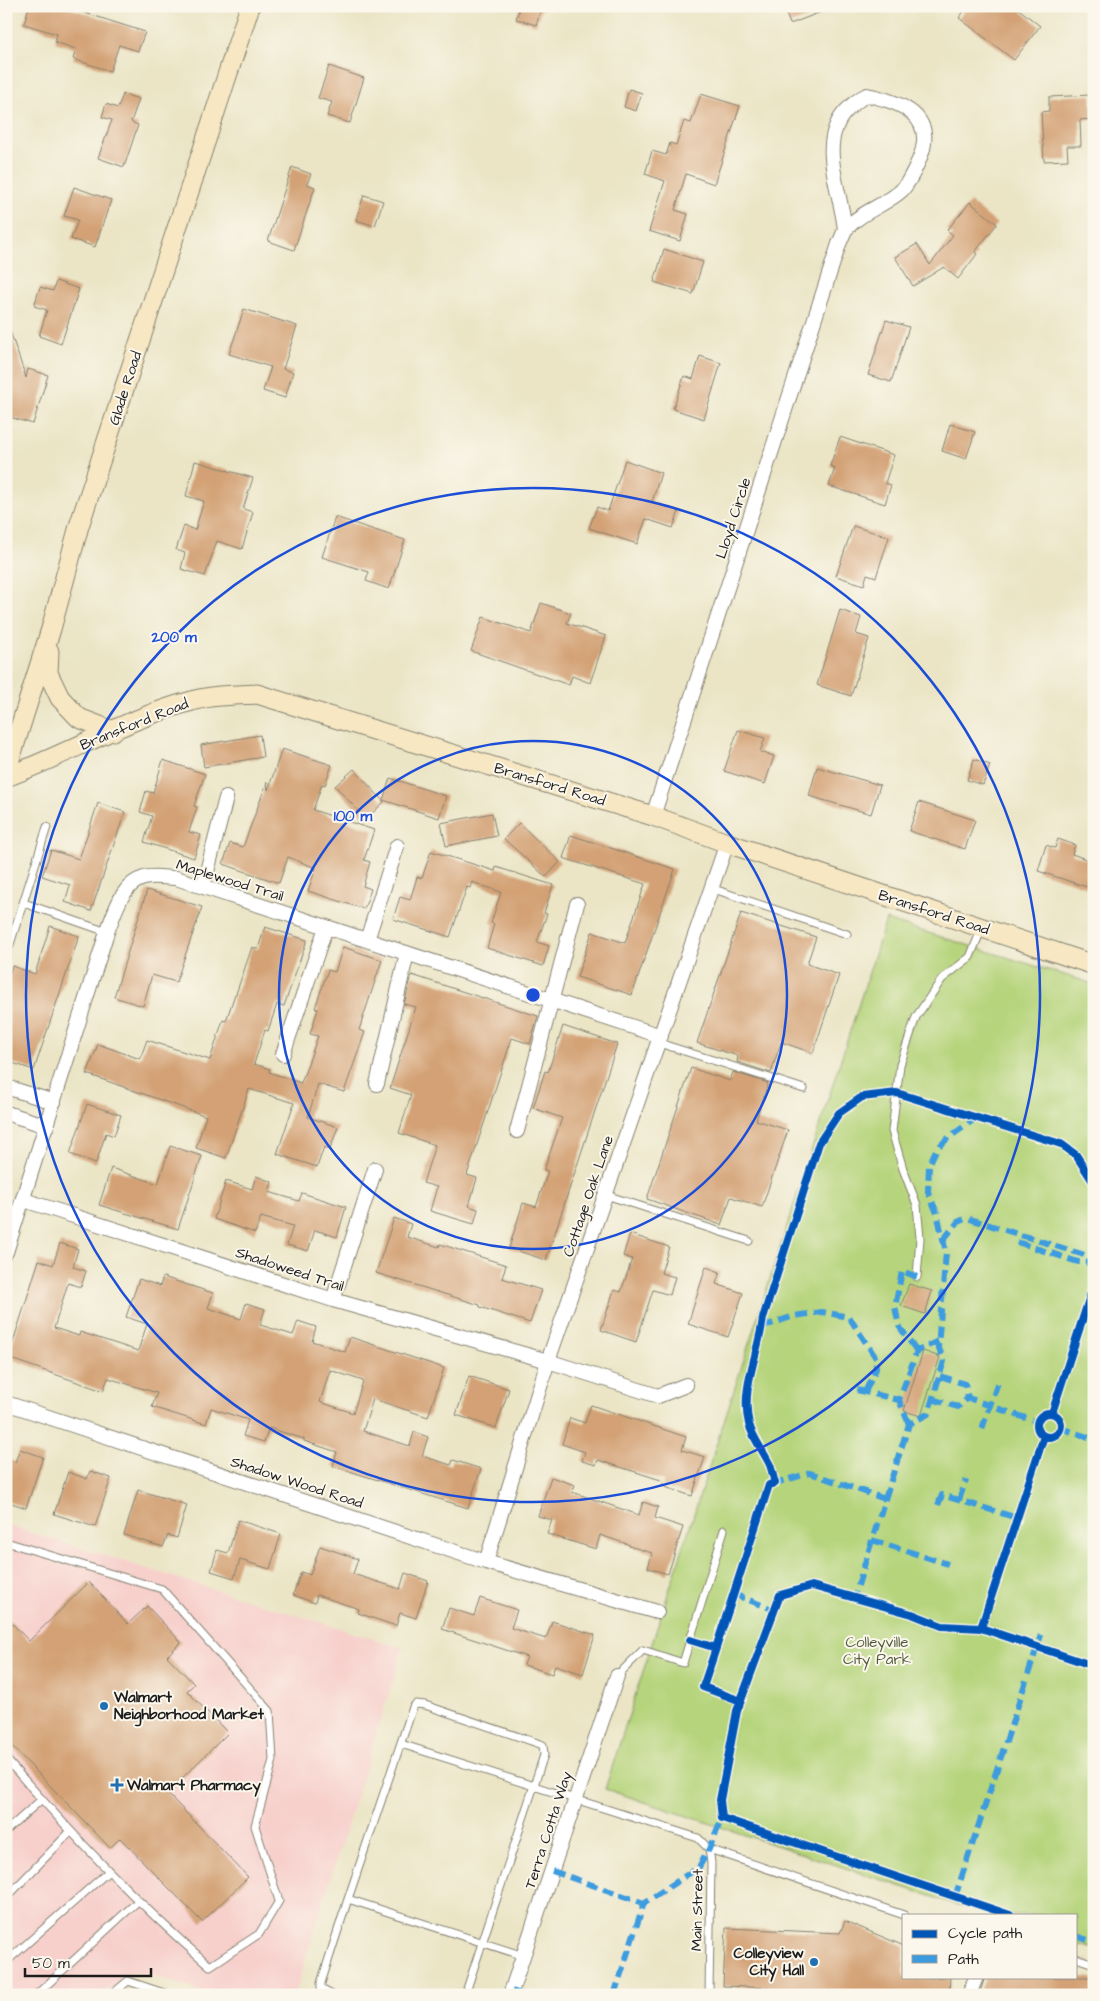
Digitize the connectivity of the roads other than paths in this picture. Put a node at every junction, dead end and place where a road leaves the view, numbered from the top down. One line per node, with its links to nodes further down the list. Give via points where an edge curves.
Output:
1 (250, 6): 3 (street, Glade Road, via 82,518)
2 (846, 230): 2 (street, Lloyd Circle, via 863,214 901,190 910,180 924,149 924,134 918,118 906,107 887,99 867,95 858,99 841,117 833,134 831,148); 8 (street, Lloyd Circle, via 838,244)
3 (51, 629): 4 (street, via 48,673 60,698 79,718); 5 (street, Glade Road)
4 (113, 731): 6 (street, Bransford Road, via 38,766); 8 (street, Bransford Road, via 191,701 257,694)
5 (6, 772)
6 (6, 777)
7 (226, 798): 12 (street)
8 (652, 816): 10 (street, Bransford Road)
9 (47, 827): 14 (lane)
10 (727, 843): 13 (street, Cottage Oak Lane); 17 (street, Bransford Road)
11 (397, 846): 20 (street)
12 (202, 886): 16 (street, Maplewood Trail); 18 (street, Maplewood Trail, via 176,878 146,877 138,880 124,891)
13 (711, 888): 19 (lane); 25 (street, Cottage Oak Lane)
14 (24, 902): 18 (lane); 22 (lane)
15 (576, 904): 24 (street)
16 (326, 927): 20 (street, Maplewood Trail); 26 (street)
17 (983, 928): 23 (street, Bransford Road); 39 (lane, via 970,957 942,979 916,1017 900,1065 892,1131 917,1205 920,1238)
18 (107, 932): 30 (street, Maplewood Trail)
19 (847, 934)
20 (368, 940): 21 (street, Maplewood Trail)
21 (406, 953): 24 (street, Maplewood Trail); 27 (street)
22 (6, 957)
23 (1094, 965)
24 (551, 1000): 25 (street, Maplewood Trail); 33 (street)
25 (660, 1040): 29 (lane); 35 (street, Cottage Oak Lane)
26 (283, 1054)
27 (377, 1084)
28 (6, 1087): 30 (street)
29 (804, 1089)
30 (54, 1102): 32 (street, Maplewood Trail)
31 (6, 1113): 32 (street)
32 (47, 1126): 36 (street, Maplewood Trail)
33 (517, 1131)
34 (375, 1169): 40 (street)
35 (606, 1195): 37 (lane); 41 (street, Cottage Oak Lane)
36 (24, 1200): 38 (street, Maplewood Trail); 40 (street, Shadoweed Trail)
37 (749, 1241)
38 (6, 1252)
39 (917, 1277)
40 (333, 1300): 41 (street, Shadoweed Trail)
41 (548, 1361): 42 (street, Shadoweed Trail, via 658,1396); 46 (street, Cottage Oak Lane)
42 (686, 1385)
43 (6, 1404): 46 (street, Shadow Wood Road)
44 (724, 1530): 48 (lane, via 683,1663 643,1650)
45 (6, 1542): 60 (lane, via 162,1589 270,1711 273,1760 255,1826 279,1902 259,1934 210,1966)
46 (486, 1562): 47 (street, Shadow Wood Road)
47 (656, 1612)
48 (617, 1676): 53 (street, Terra Cotta Way)
49 (401, 1744): 51 (lane, Main Street); 51 (lane, via 413,1707 425,1705 543,1745 544,1755); 59 (lane)
50 (6, 1759): 52 (lane)
51 (534, 1787): 53 (lane, Main Street); 62 (lane)
52 (42, 1800): 54 (lane); 55 (lane)
53 (576, 1800): 56 (lane, Main Street, via 698,1838); 63 (street, Terra Cotta Way)
54 (6, 1832)
55 (70, 1832): 57 (lane); 58 (lane)
56 (710, 1850): 61 (lane); 74 (lane, Main Street)
57 (109, 1871): 60 (lane); 65 (lane)
58 (6, 1898)
59 (348, 1900): 62 (lane); 71 (lane, via 321,1983 321,1989)
60 (138, 1901): 68 (lane)
61 (902, 1914)
62 (482, 1943): 63 (lane); 72 (lane)
63 (524, 1956): 73 (street, Terra Cotta Way)
64 (1078, 1959): 66 (lane)
65 (6, 1962)
66 (1094, 1964)
67 (976, 1978): 75 (street)
68 (36, 1995)
69 (111, 1995): 70 (lane, via 128,1981)
70 (170, 1995)
71 (332, 1995)
72 (465, 1995)
73 (510, 1995)
74 (709, 1995)
75 (969, 1995)

